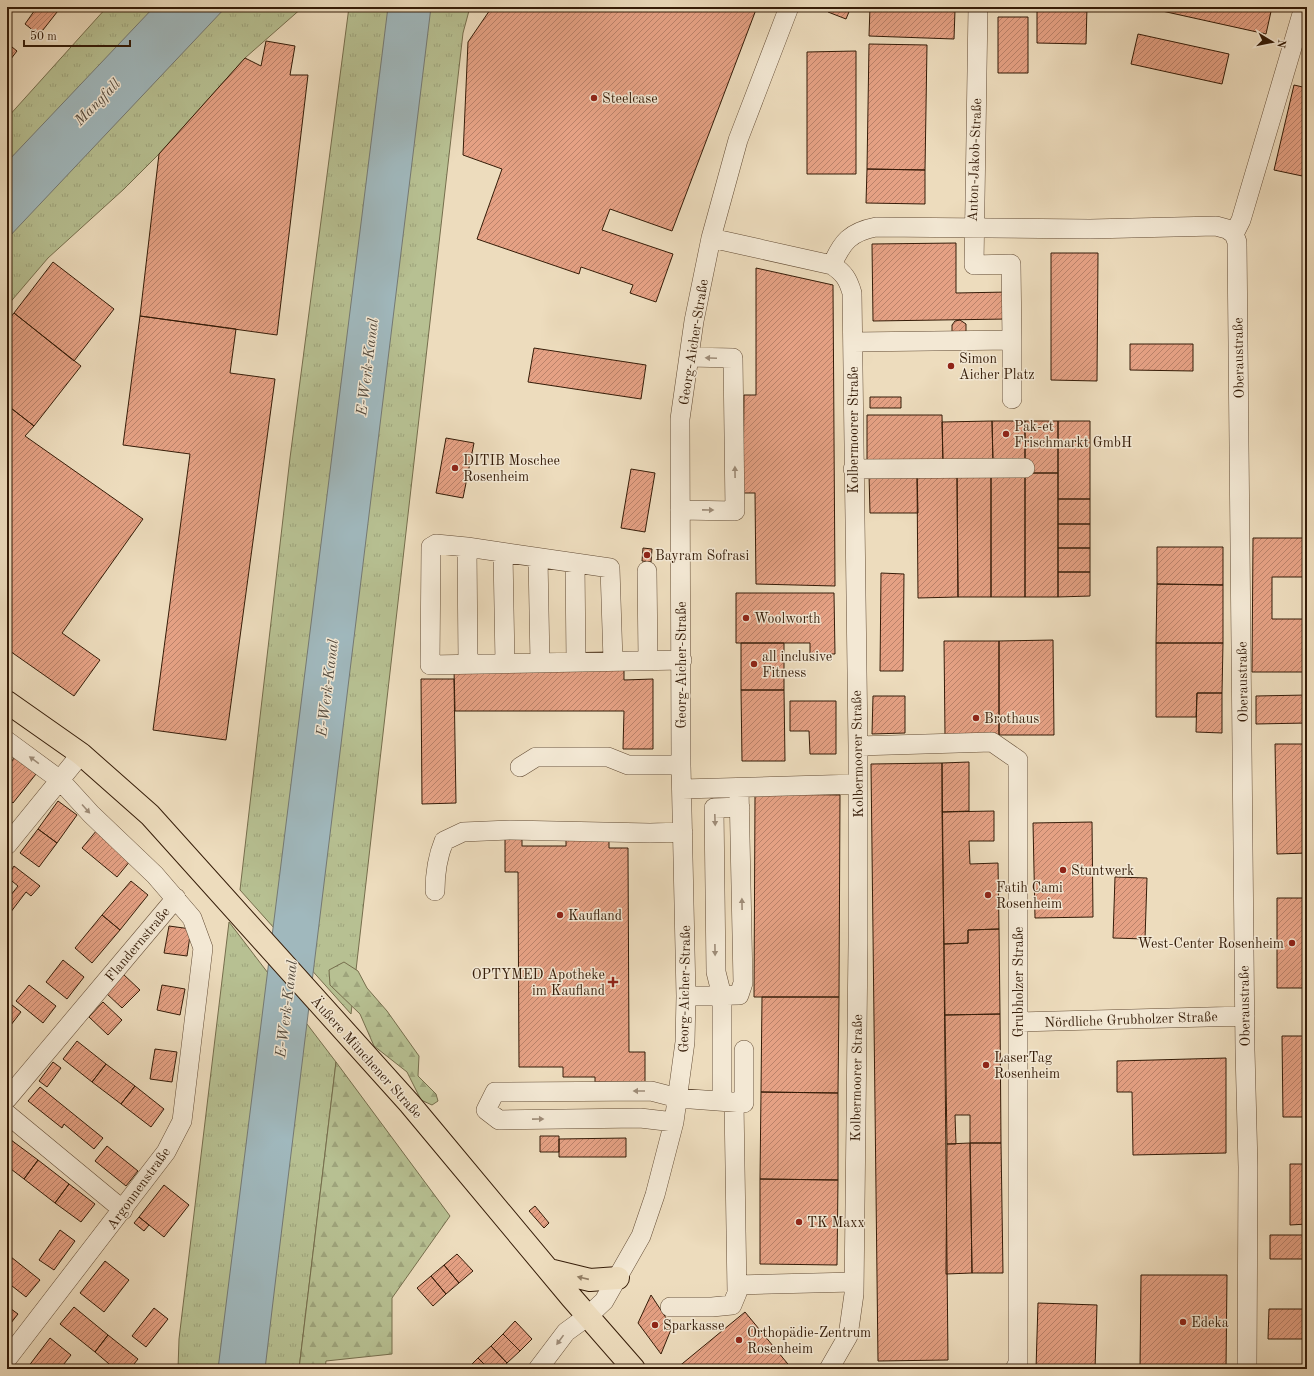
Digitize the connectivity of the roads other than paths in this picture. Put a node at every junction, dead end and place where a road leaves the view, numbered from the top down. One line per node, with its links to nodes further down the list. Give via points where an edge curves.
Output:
1 (789, 7): 6 (street, Georg-Aicher-Straße, via 738,140)
2 (978, 7): 4 (street, Anton-Jakob-Straße)
3 (1304, 7): 5 (street, via 1241,220)
4 (974, 227): 5 (street, via 1090,229 1216,226); 7 (street, Anton-Jakob-Straße, via 876,227 861,230 839,249); 8 (street, via 974,265 1011,264)
5 (1234, 234): 44 (street, Oberaustraße, via 1237,242)
6 (711, 238): 7 (street, Kolbermoorer Straße); 10 (street, Georg-Aicher-Straße)
7 (832, 265): 9 (street, Kolbermoorer Straße, via 848,278 852,293)
8 (1012, 340): 9 (street); 11 (street)
9 (853, 342): 13 (street, Kolbermoorer Straße)
10 (689, 357): 14 (street, Georg-Aicher-Straße, via 680,419); 14 (street, one-way to 10, via 735,511 733,358)
11 (1012, 399)
12 (1025, 468): 13 (street)
13 (853, 469): 29 (street, Kolbermoorer Straße)
14 (680, 510): 21 (street, Georg-Aicher-Straße)
15 (467, 548): 16 (street); 26 (street); 26 (street, via 436,544 431,547 430,665)
16 (503, 553): 17 (street); 25 (street)
17 (538, 558): 18 (street); 23 (street)
18 (575, 563): 22 (street, via 610,568); 24 (street)
19 (647, 571): 20 (street)
20 (648, 660): 21 (street); 22 (street)
21 (682, 660): 31 (street, Georg-Aicher-Straße)
22 (613, 661): 24 (street)
23 (540, 662): 24 (street); 25 (street)
24 (576, 662)
25 (505, 663): 26 (street)
26 (468, 664)
27 (7, 702): 30 (main road, Äußere Münchener Straße)
28 (7, 741): 33 (street, Flandernstraße, one-way to 28)
29 (858, 746): 34 (street, Kolbermoorer Straße); 45 (street, Grubholzer Straße, via 992,742 1018,760)
30 (82, 754): 33 (street); 53 (main road, Äußere Münchener Straße, via 150,815 434,1132)
31 (681, 765): 32 (street, via 628,765 608,757 536,757); 36 (street, Georg-Aicher-Straße)
32 (520, 767)
33 (60, 780): 39 (street); 41 (street, Flandernstraße, one-way to 41)
34 (857, 784): 35 (street); 55 (street, Kolbermoorer Straße)
35 (740, 788): 36 (street); 37 (street)
36 (682, 789): 38 (street, Georg-Aicher-Straße)
37 (740, 807): 43 (street, one-way to 37, via 739,995 743,984); 43 (street, one-way to 43, via 714,808 716,972)
38 (683, 832): 40 (street, via 463,832 444,841 435,872); 42 (street, Georg-Aicher-Straße)
39 (7, 845)
40 (435, 891)
41 (176, 898): 48 (street, Flandernstraße); 52 (street, Argonnenstraße, via 192,918 203,948 182,1121 166,1152)
42 (686, 996): 43 (street); 47 (street, Georg-Aicher-Straße, via 685,1042)
43 (722, 996): 49 (street)
44 (1244, 1016): 45 (street, Nördliche Grubholzer Straße); 64 (street, Oberaustraße, via 1248,1167)
45 (1018, 1022): 63 (street, Grubholzer Straße, via 1018,1362)
46 (744, 1050): 49 (street, via 744,1102)
47 (678, 1098): 49 (street); 51 (street, Georg-Aicher-Straße); 51 (street, one-way to 51, via 651,1091 495,1092 486,1110 499,1120 640,1118)
48 (7, 1099)
49 (728, 1102): 56 (street)
50 (7, 1114): 52 (street)
51 (674, 1122): 54 (street, Georg-Aicher-Straße, via 642,1236)
52 (123, 1210): 59 (street, Argonnenstraße)
53 (549, 1270): 54 (main road, one-way to 53, via 590,1280); 58 (main road, Äußere Münchener Straße)
54 (618, 1278): 58 (street, Georg-Aicher-Straße, via 604,1301)
55 (854, 1282): 56 (street); 60 (street, Kolbermoorer Straße, via 848,1336)
56 (737, 1286): 57 (street, via 732,1305 712,1308)
57 (670, 1307)
58 (588, 1316): 61 (street, Georg-Aicher-Straße, one-way to 61, via 566,1332); 62 (main road, Äußere Münchener Straße)
59 (7, 1359)
60 (831, 1368)
61 (538, 1369)
62 (634, 1369)
63 (1015, 1369)
64 (1247, 1369)

